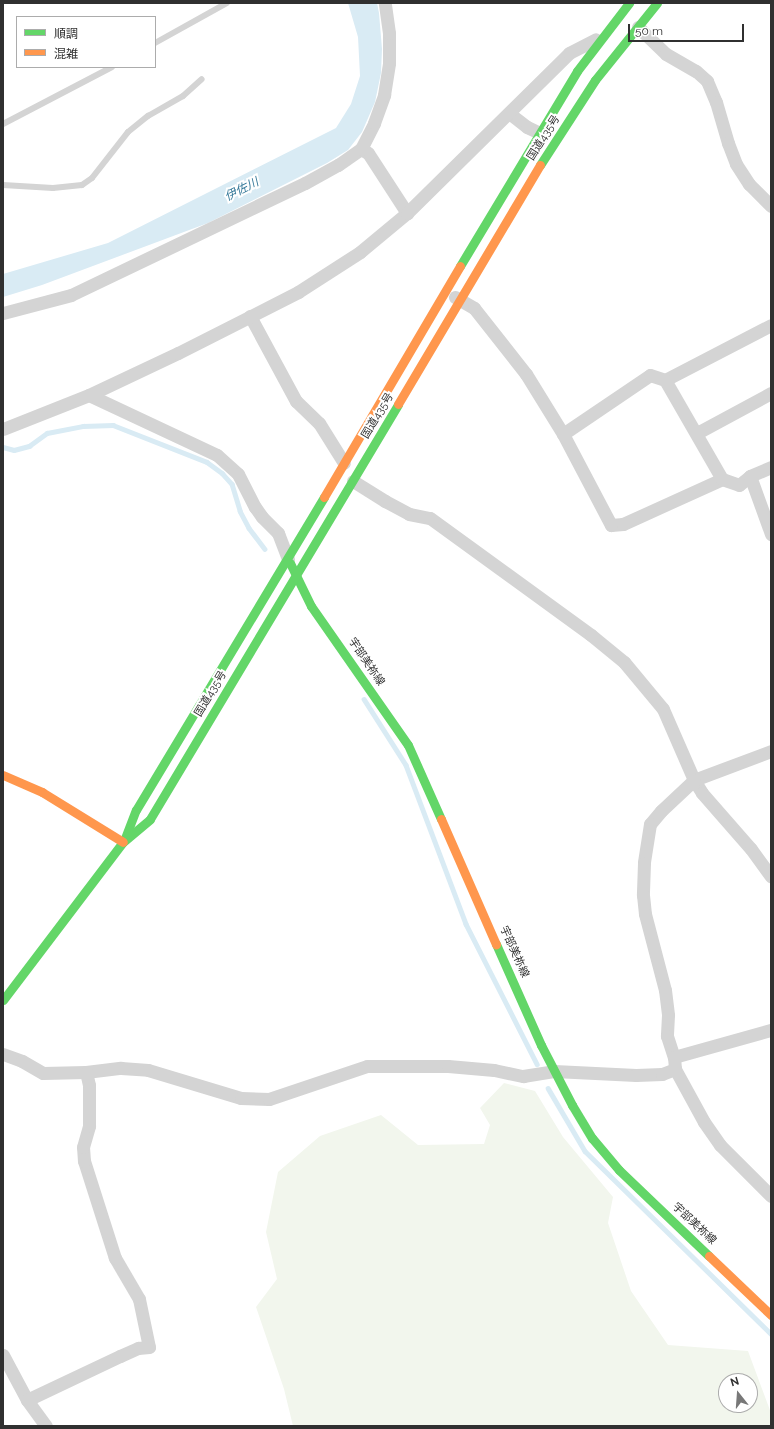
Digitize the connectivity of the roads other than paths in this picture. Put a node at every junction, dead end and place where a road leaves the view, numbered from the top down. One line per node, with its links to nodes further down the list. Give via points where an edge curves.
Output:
1 (227, 3): 7 (lane)
2 (385, 3): 14 (street, via 389,63 384,95 374,124)
3 (629, 3): 6 (main road, 国道435号)
4 (657, 3): 5 (main road, 国道435号)
5 (638, 27): 13 (main road, 国道435号, via 595,80); 16 (street, via 666,54 696,71 707,82 736,164 749,184)
6 (602, 37): 10 (street, via 569,53); 12 (main road, 国道435号, via 577,71)
7 (156, 42)
8 (110, 68): 11 (lane)
9 (202, 79): 15 (lane, via 183,96 148,116 128,132 92,178 82,184 53,188)
10 (509, 113): 12 (street, via 527,127); 17 (street)
11 (3, 124)
12 (539, 132): 13 (street); 18 (main road, 国道435号)
13 (555, 141): 19 (main road, 国道435号)
14 (361, 149): 17 (street, via 368,154); 20 (street, via 305,183 71,295)
15 (3, 185)
16 (771, 206)
17 (407, 213): 21 (street, via 360,252 298,292)
18 (445, 291): 19 (street); 29 (main road, 国道435号)
19 (461, 300): 28 (street, via 474,308 526,374); 33 (main road, 国道435号)
20 (3, 313)
21 (250, 316): 25 (street); 29 (street, via 296,401 319,423)
22 (771, 325): 23 (street)
23 (665, 380): 27 (street); 28 (street, via 650,375)
24 (771, 393): 27 (street)
25 (89, 395): 26 (street); 35 (street, via 217,455 238,474 255,507 278,533)
26 (3, 430)
27 (697, 433): 32 (street)
28 (563, 434): 32 (street, via 611,525 623,524)
29 (344, 463): 35 (main road, 国道435号)
30 (771, 467): 31 (street)
31 (750, 476): 32 (street, via 739,485); 34 (street)
32 (722, 479)
33 (354, 481): 36 (main road, 国道435号); 39 (street, via 409,514 430,518 591,635 624,662 663,709)
34 (771, 534)
35 (288, 559): 36 (main road, 宇部美祢線); 40 (main road, 国道435号, via 136,810)
36 (296, 577): 40 (main road, 国道435号, via 150,819); 46 (main road, 宇部美祢線, via 311,606 408,745)
37 (771, 751): 39 (street)
38 (3, 775): 40 (main road, via 42,792)
39 (694, 780): 41 (street); 45 (street, via 650,824 644,863 645,914 665,990 667,1036)
40 (123, 842): 42 (main road)
41 (771, 877)
42 (3, 1000)
43 (771, 1030): 45 (street)
44 (3, 1053): 47 (street, via 43,1073)
45 (674, 1063): 46 (street, via 662,1074 636,1076); 48 (street, via 704,1122 720,1145)
46 (554, 1071): 47 (street, via 524,1076 494,1070 448,1066 367,1066 269,1099 241,1098 148,1070 121,1068); 49 (main road, 宇部美祢線, via 592,1138 619,1170)
47 (86, 1072): 51 (street, via 89,1086 89,1126 83,1147 84,1161 115,1258 138,1299 149,1346 138,1348)
48 (771, 1196)
49 (771, 1315)
50 (3, 1355): 51 (street)
51 (27, 1400): 52 (street)
52 (39, 1421): 53 (street)
53 (46, 1426)

